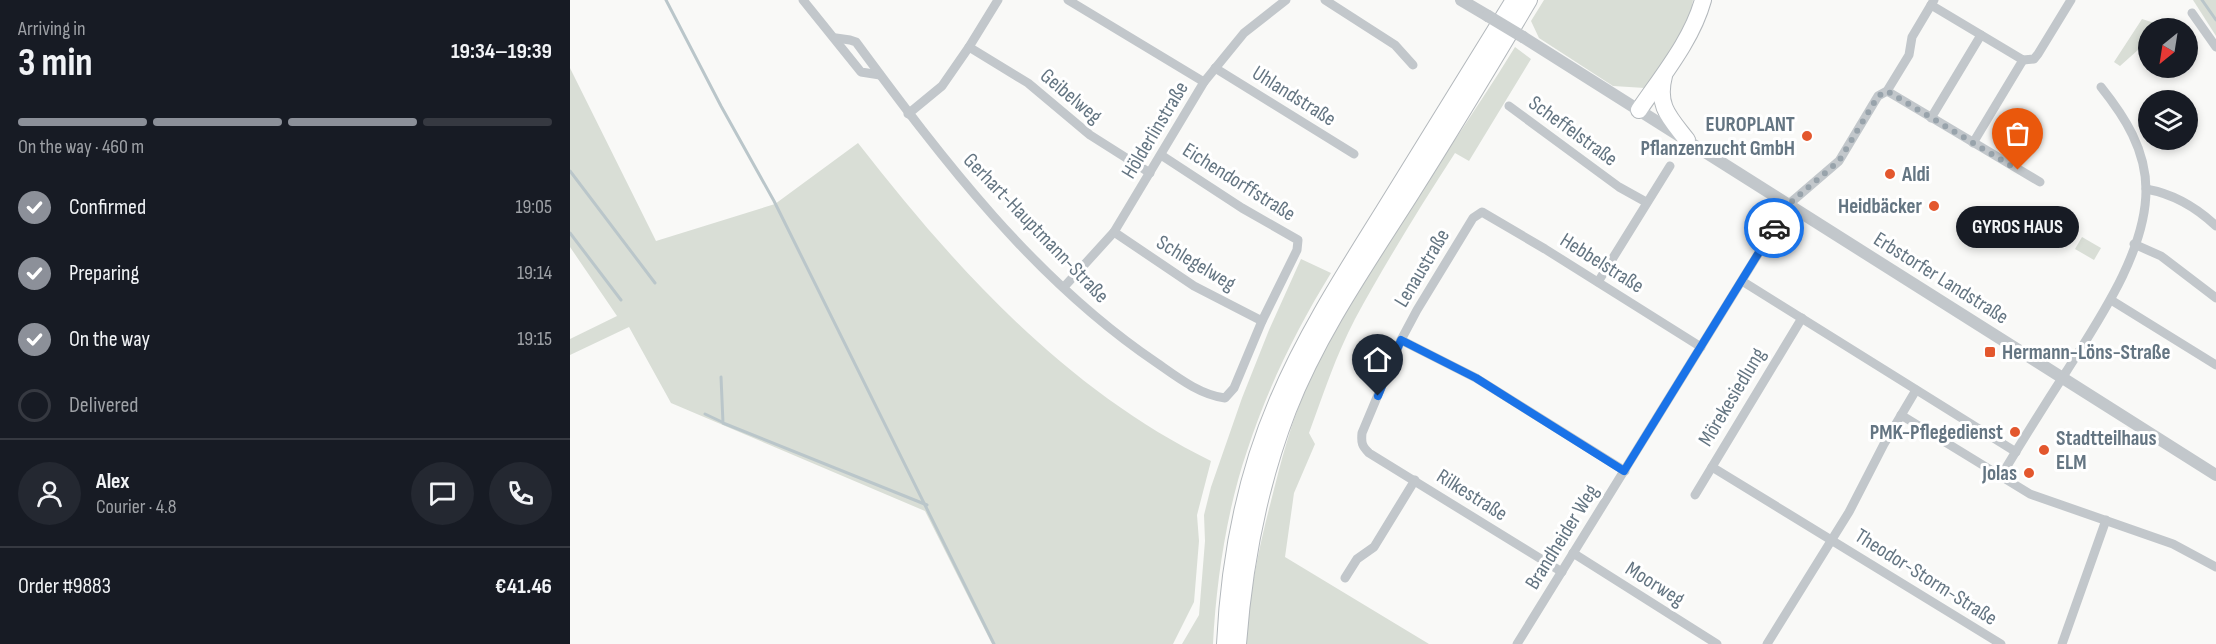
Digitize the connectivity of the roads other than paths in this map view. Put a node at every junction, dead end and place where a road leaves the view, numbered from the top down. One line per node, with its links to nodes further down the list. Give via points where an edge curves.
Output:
1 (803, 0): 25 (street, Gerhart-Hauptmann-Straße, via 836,38 856,42)
2 (998, 0): 14 (street)
3 (1068, 0): 20 (street)
4 (1286, 0): 18 (street, Hölderlinstraße, via 1244,33)
5 (1325, 0): 17 (street, via 1395,45)
6 (1461, 0): 24 (street, Erbstorfer Landstraße, bridge)
7 (1514, 0): 69 (highway, via 1333,294 1277,402 1244,508 1229,592)
8 (1529, 0): 70 (highway, via 1360,274 1289,407 1265,477 1245,575)
9 (1703, 0): 19 (highway, via 1693,26)
10 (2071, 0): 16 (street, via 2038,54 2034,59)
11 (1933, 2): 13 (street); 22 (street, Brandheider Weg, via 1912,36 1908,56)
12 (2192, 13): 15 (street)
13 (1981, 35): 16 (street); 26 (street)
14 (969, 47): 25 (street, via 942,86); 32 (street, Geibelweg, via 1028,83 1090,135)
15 (2216, 47)
16 (2023, 60): 28 (street)
17 (1413, 65)
18 (1215, 68): 20 (street, Hölderlinstraße); 29 (street, Uhlandstraße)
19 (1665, 73): 24 (highway); 27 (highway, via 1661,88 1663,105)
20 (1204, 82): 30 (street, Hölderlinstraße)
21 (2101, 87): 34 (street, via 2131,130)
22 (1887, 91): 26 (street); 36 (street, Brandheider Weg, via 1878,96 1839,161)
23 (1509, 106): 35 (street, Scheffelstraße, via 1619,187)
24 (1639, 110): 27 (street, Erbstorfer Landstraße)
25 (908, 114): 44 (street, Gerhart-Hauptmann-Straße, via 977,198)
26 (1931, 117): 28 (street)
27 (1687, 140): 36 (street, Erbstorfer Landstraße)
28 (1973, 143): 33 (street)
29 (1354, 154)
30 (1161, 155): 32 (street, Hölderlinstraße); 40 (street, Eichendorffstraße)
31 (1670, 166): 35 (street)
32 (1150, 173): 39 (street, Hölderlinstraße)
33 (2040, 182)
34 (2146, 189): 38 (street, via 2174,196); 41 (street)
35 (1646, 202): 43 (street)
36 (1789, 204): 42 (street, Brandheider Weg); 52 (street, Erbstorfer Landstraße)
37 (1482, 212): 43 (street, Hebbelstraße); 49 (street, Lenaustraße, via 1473,218 1451,252)
38 (2216, 226)
39 (1114, 232): 44 (street, Hölderlinstraße); 48 (street, Schlegelweg, via 1194,286)
40 (1298, 240): 48 (street, Gerhart-Hauptmann-Straße, via 1297,250)
41 (2134, 244): 45 (street, via 2161,256); 46 (street)
42 (1742, 281): 47 (street); 50 (street, Brandheider Weg)
43 (1598, 282): 50 (street, Hebbelstraße)
44 (1064, 287): 48 (street, Gerhart-Hauptmann-Straße, via 1135,349 1211,396 1225,398 1234,388)
45 (2216, 298)
46 (2110, 300): 51 (street); 52 (street)
47 (1802, 318): 53 (street); 57 (street, Mörekesiedlung)
48 (1262, 321)
49 (1401, 340): 55 (street, Lenaustraße, via 1362,433); 58 (street, via 1476,378)
50 (1701, 347): 58 (street, Brandheider Weg)
51 (2216, 365)
52 (2062, 378): 56 (street); 59 (street, Erbstorfer Landstraße)
53 (1916, 390): 54 (street); 56 (street)
54 (1901, 415): 60 (street); 64 (street)
55 (1363, 447): 61 (street, Rilkestraße)
56 (2016, 452): 60 (street)
57 (1712, 467): 62 (street, Mörekesiedlung); 64 (street, Theodor-Storm-Straße)
58 (1624, 471): 65 (street, Brandheider Weg)
59 (2216, 475)
60 (2001, 476): 63 (street, via 2030,494)
61 (1415, 480): 67 (street, Rilkestraße); 68 (street, via 1374,547 1357,559)
62 (1695, 495)
63 (2106, 520): 66 (street, via 2173,544); 75 (street)
64 (1832, 540): 73 (street, Theodor-Storm-Straße); 74 (street, Theodor-Storm-Straße)
65 (1573, 554): 67 (street, Brandheider Weg); 72 (street, Moorweg)
66 (2216, 567)
67 (1562, 572): 71 (street, Brandheider Weg)
68 (1345, 578)
69 (1225, 644)
70 (1238, 644)
71 (1517, 644)
72 (1717, 644)
73 (1767, 644)
74 (2001, 644)
75 (2062, 644)

